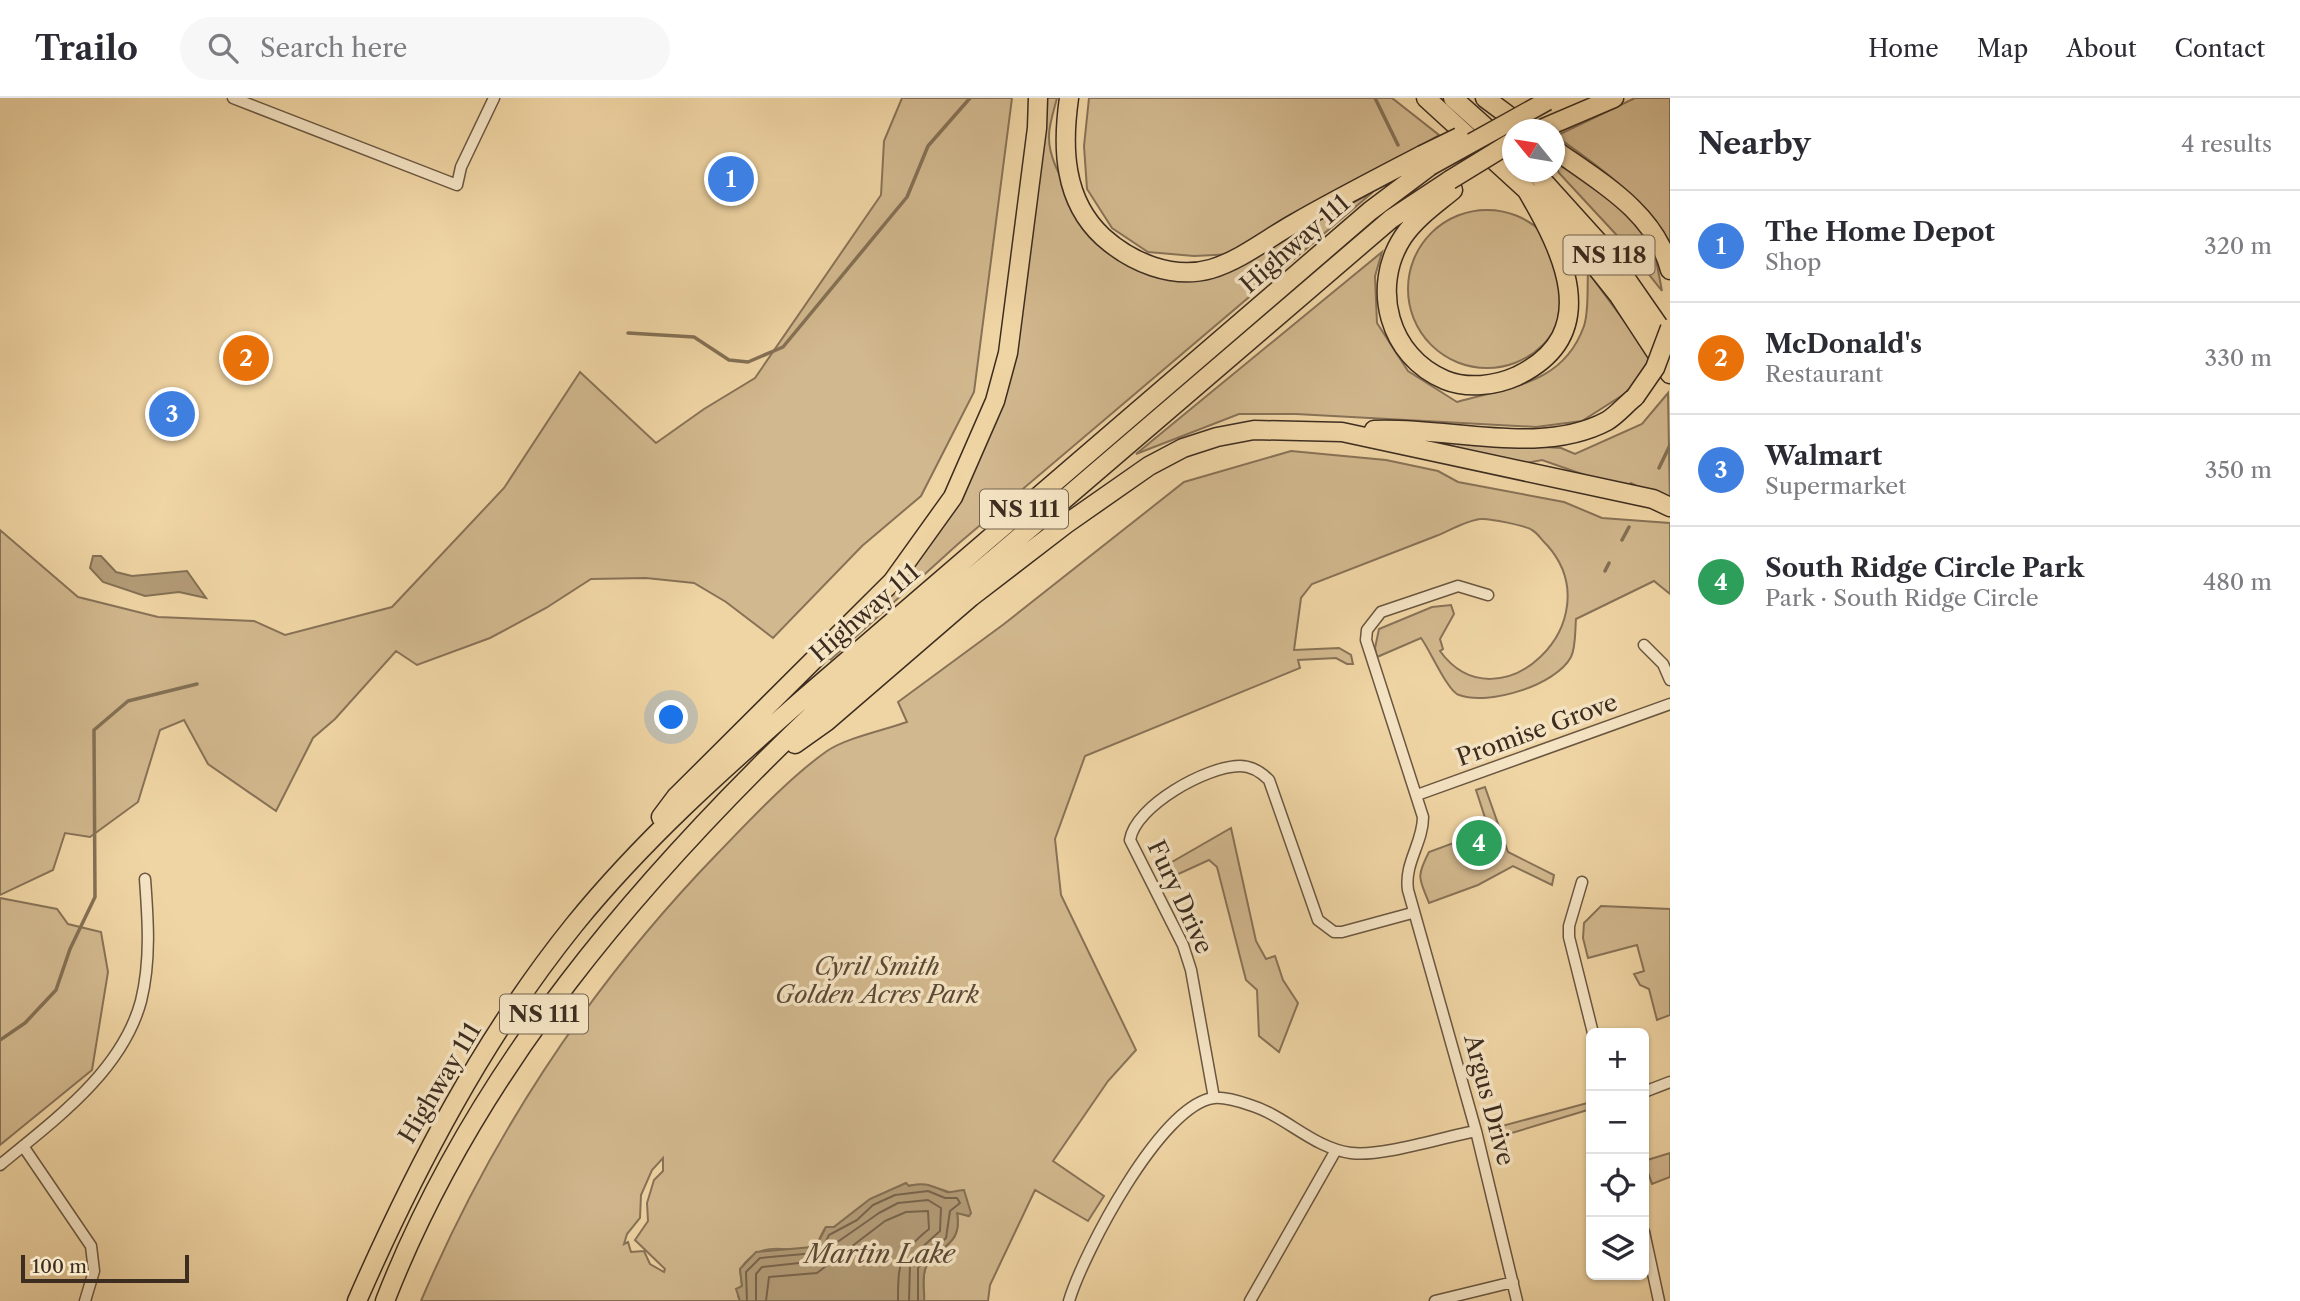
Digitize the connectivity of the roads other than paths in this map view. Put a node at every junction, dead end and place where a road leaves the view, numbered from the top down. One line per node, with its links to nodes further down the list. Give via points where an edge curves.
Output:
1 (233, 98): 2 (street, via 457,185)
2 (494, 98)
3 (1038, 98): 36 (highway, via 1008,353 995,401 953,497 892,582 676,797)
4 (1069, 98): 18 (highway, via 1066,167 1076,199 1118,250 1147,266 1210,269)
5 (1424, 98): 16 (highway, NS 118)
6 (1453, 98): 14 (highway, NS 118)
7 (1485, 98): 11 (highway)
8 (1614, 98): 10 (highway)
9 (1546, 99): 18 (highway, Highway 111 / NS 111, bridge)
10 (1568, 116): 12 (highway); 13 (highway)
11 (1513, 119)
12 (1562, 119)
13 (1564, 119)
14 (1502, 149)
15 (1502, 150): 22 (highway, Highway 111 / NS 111, bridge)
16 (1502, 152)
17 (1565, 156): 24 (highway, via 1619,195 1643,219)
18 (1426, 161): 36 (highway, Highway 111 / NS 111, via 784,715)
19 (1502, 161): 22 (highway)
20 (1522, 182): 23 (highway, NS 118)
21 (1544, 182): 26 (highway, NS 118, via 1609,254)
22 (1452, 185): 23 (highway, via 1403,237 1385,283 1387,305 1399,340 1427,370 1447,381 1489,385 1537,363 1560,335 1567,317 1565,265); 34 (highway, Highway 111 / NS 111, via 1391,219 816,711)
23 (1526, 189): 27 (highway, NS 118, via 1596,265)
24 (1670, 270)
25 (1670, 328): 28 (highway, bridge, via 1655,368 1636,397 1608,420 1572,434 1540,438)
26 (1670, 342)
27 (1670, 374)
28 (1342, 432): 29 (highway, via 1653,499); 34 (highway, via 1254,430 1183,448 1149,466 1020,559 826,722)
29 (1670, 507)
30 (1488, 595): 35 (street, Argus Drive, via 1458,586 1381,612 1367,630 1368,653)
31 (1644, 645): 32 (street, via 1663,664)
32 (1670, 680)
33 (1670, 704): 35 (street, Promise Grove)
34 (761, 769): 52 (highway, Highway 111 / NS 111, via 649,881 544,1013 467,1135)
35 (1418, 795): 39 (street, Argus Drive, via 1422,836 1406,878)
36 (629, 863): 51 (highway, Highway 111 / NS 111, via 574,926 481,1059 422,1163)
37 (145, 879): 45 (street, via 149,934 141,1001 126,1036 95,1081)
38 (1581, 882): 40 (street, via 1569,937)
39 (1412, 913): 43 (street, Fury Drive, via 1342,933 1318,920 1269,780 1261,772 1227,768 1186,785 1144,811 1135,821 1130,839 1183,945); 44 (street, Argus Drive)
40 (1592, 1028)
41 (1670, 1082): 42 (street)
42 (1647, 1091)
43 (1214, 1098): 46 (street, via 1263,1109); 53 (street, via 1180,1117 1148,1154 1094,1238)
44 (1476, 1131): 46 (street, via 1370,1152); 49 (street, Argus Drive)
45 (23, 1146): 47 (street); 50 (street, via 91,1246 94,1270)
46 (1336, 1150): 54 (street)
47 (0, 1165)
48 (1649, 1255): 57 (street)
49 (1513, 1282): 55 (street); 56 (street, Argus Drive)
50 (85, 1301)
51 (357, 1301)
52 (385, 1301)
53 (1069, 1301)
54 (1250, 1301)
55 (1435, 1301)
56 (1517, 1301)
57 (1659, 1301)

